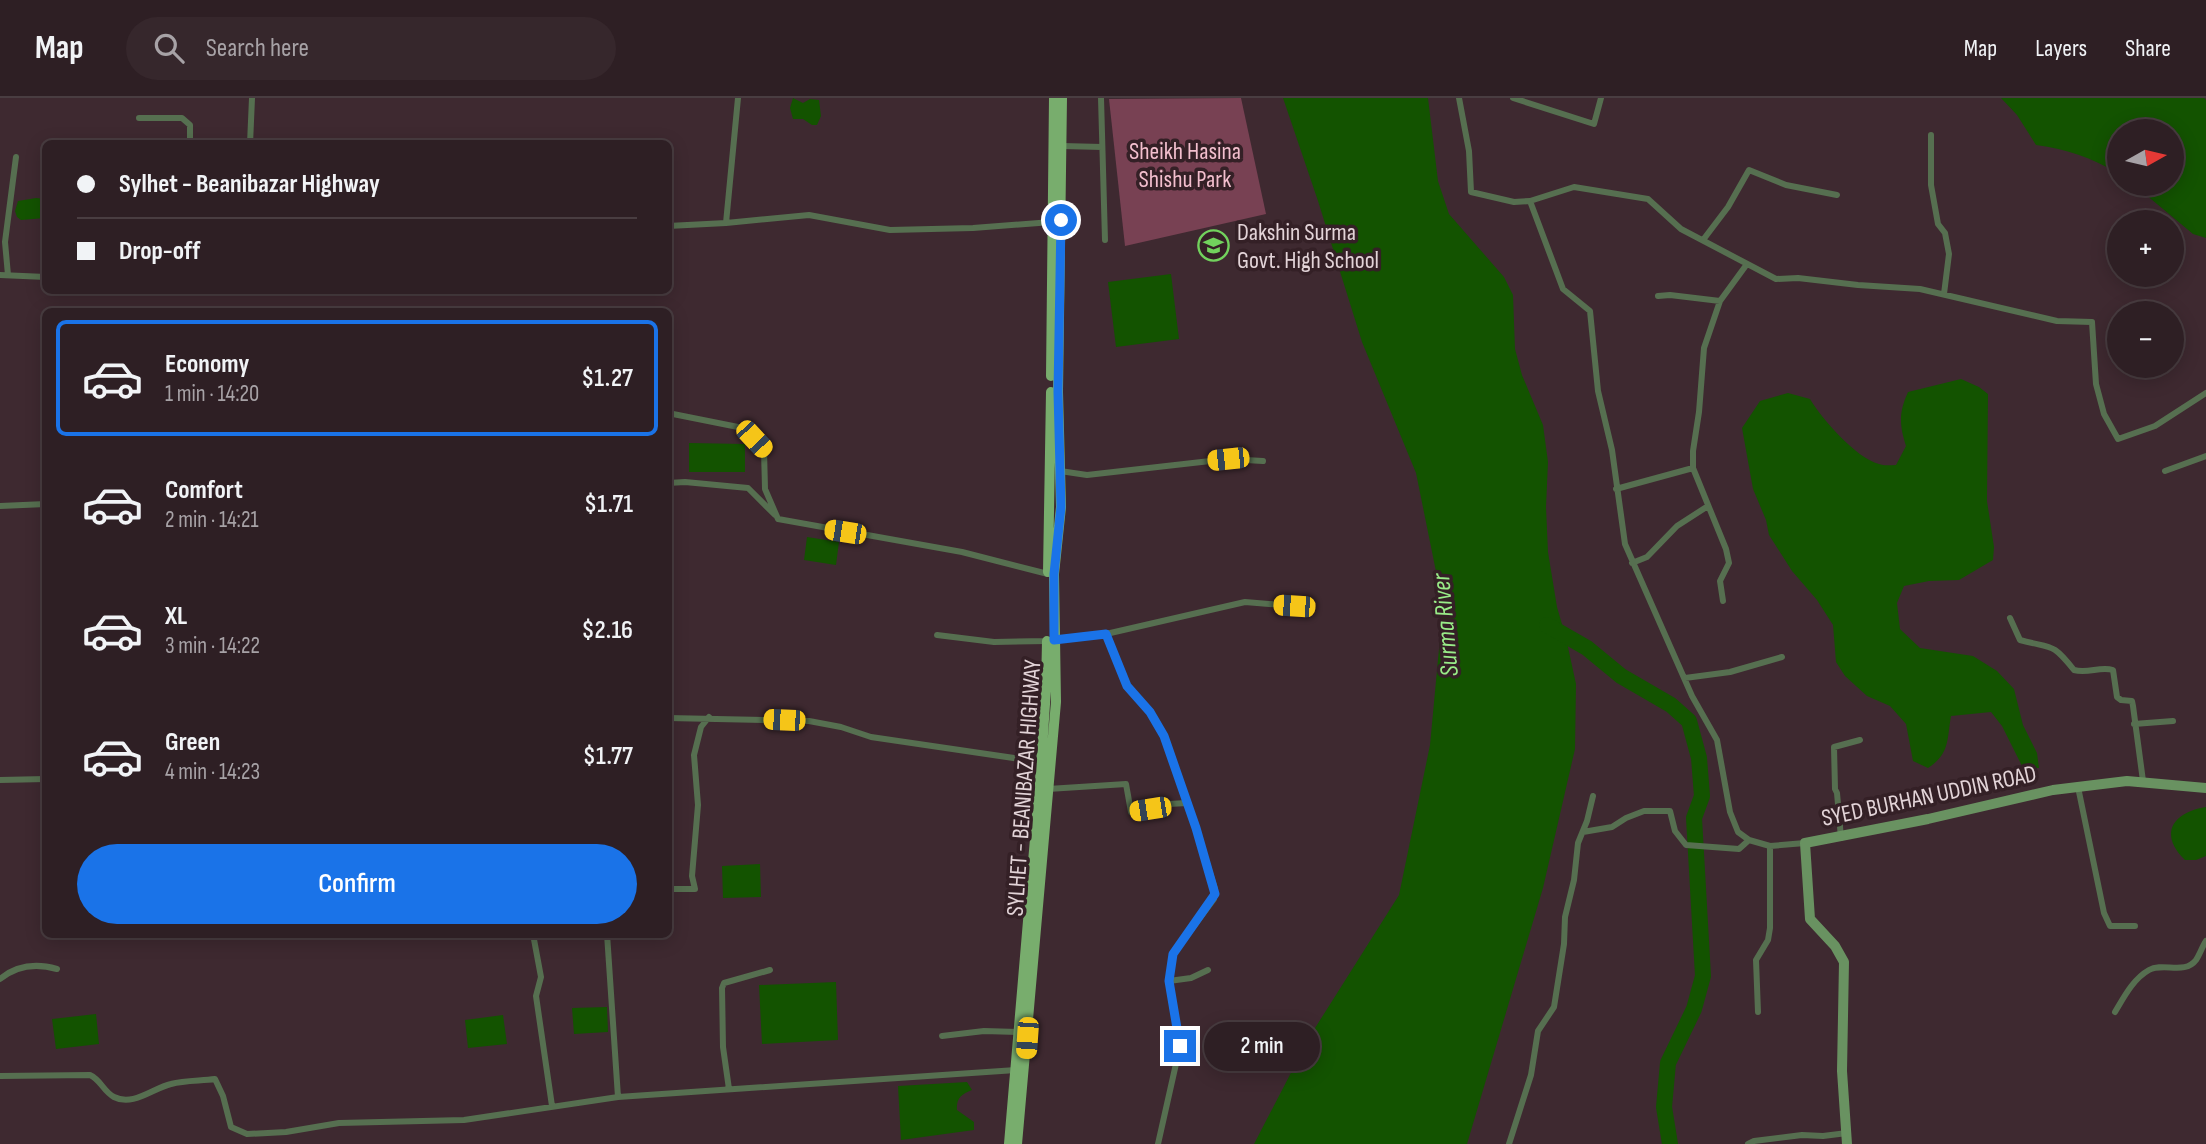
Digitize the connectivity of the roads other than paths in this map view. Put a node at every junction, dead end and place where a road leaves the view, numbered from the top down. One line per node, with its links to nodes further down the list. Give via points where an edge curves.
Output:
1 (251, 98): 12 (street)
2 (738, 98): 19 (street)
3 (1054, 98): 18 (main road, SYLHET - BEANIBAZAR HIGHWAY)
4 (1062, 98): 13 (main road, SYLHET - BEANIBAZAR HIGHWAY)
5 (1101, 98): 14 (street)
6 (1459, 98): 17 (street, via 1471,192)
7 (1513, 98): 8 (street, via 1594,124)
8 (1601, 98)
9 (139, 118): 11 (street, via 182,118 190,125)
10 (1931, 135): 27 (street, via 1931,185 1949,254)
11 (190, 140)
12 (250, 140)
13 (1062, 146): 14 (street); 35 (main road, SYLHET - BEANIBAZAR HIGHWAY)
14 (1102, 147): 21 (street)
15 (16, 157): 25 (street, via 5,242)
16 (1837, 195): 22 (street, via 1786,185 1749,170)
17 (1530, 201): 22 (street, via 1574,187 1648,199 1681,229); 38 (street, via 1563,289 1590,311 1598,391)
18 (1052, 222): 19 (street, via 890,230 809,215); 44 (main road, SYLHET - BEANIBAZAR HIGHWAY)
19 (726, 223): 20 (street)
20 (672, 226)
21 (1105, 240)
22 (1703, 240): 23 (street)
23 (1747, 264): 27 (street, via 1776,279); 29 (street)
24 (0, 275): 25 (street)
25 (8, 275): 26 (street)
26 (42, 277)
27 (1944, 294): 30 (street, via 2057,321 2092,322 2096,384 2104,414 2118,439 2155,426)
28 (1657, 296): 29 (street)
29 (1720, 301): 34 (street, via 1704,348)
30 (2206, 393)
31 (672, 414): 42 (street, via 743,428 764,450 765,489)
32 (2206, 456): 36 (street)
33 (1263, 461): 35 (street, via 1228,459 1087,475)
34 (1693, 468): 38 (street); 41 (street)
35 (1060, 471): 50 (main road, SYLHET - BEANIBAZAR HIGHWAY)
36 (2165, 471)
37 (672, 483): 42 (street, via 748,488)
38 (1616, 489): 43 (street)
39 (42, 504): 40 (street)
40 (0, 506)
41 (1708, 506): 43 (street, via 1677,526 1647,557); 45 (street, via 1726,550 1728,563 1720,582)
42 (778, 519): 44 (street, via 962,552)
43 (1632, 563): 52 (street)
44 (1048, 574): 50 (main road, SYLHET - BEANIBAZAR HIGHWAY)
45 (1723, 601)
46 (1294, 606): 48 (street, via 1245,602)
47 (2010, 618): 56 (street, via 2020,640 2063,654 2074,670 2113,670 2117,696 2132,701)
48 (1106, 634): 50 (street); 67 (street, via 1127,686 1164,736)
49 (937, 635): 50 (street, via 994,642)
50 (1050, 640): 58 (main road, SYLHET - BEANIBAZAR HIGHWAY); 65 (main road, SYLHET - BEANIBAZAR HIGHWAY, via 1056,702)
51 (1782, 657): 52 (street, via 1730,672)
52 (1685, 678): 70 (street, via 1717,740 1738,832)
53 (709, 717): 54 (street); 58 (street, via 809,721 871,737); 73 (street, via 701,727 694,755 698,805 695,889)
54 (672, 718)
55 (2173, 721): 56 (street)
56 (2134, 724): 62 (street)
57 (1860, 740): 69 (street, via 1834,747)
58 (1041, 762): 61 (main road, SYLHET - BEANIBAZAR HIGHWAY)
59 (42, 779): 60 (street)
60 (0, 780)
61 (1040, 780): 65 (street); 85 (main road, SYLHET - BEANIBAZAR HIGHWAY)
62 (2143, 781): 63 (street, SYED BURHAN UDDIN ROAD); 64 (street, SYED BURHAN UDDIN ROAD)
63 (2078, 787): 69 (street, SYED BURHAN UDDIN ROAD); 74 (street, via 2104,913 2110,926)
64 (2206, 788)
65 (1049, 791): 67 (street, via 1126,784 1131,812); 94 (main road, SYLHET - BEANIBAZAR HIGHWAY)
66 (1593, 796): 68 (street)
67 (1188, 803): 82 (street, via 1215,894 1173,954)
68 (1583, 832): 70 (street, via 1612,827 1644,811 1670,811 1675,831 1686,845 1739,849); 96 (street, via 1564,917 1555,1007 1538,1031 1531,1075)
69 (1841, 838): 71 (street, SYED BURHAN UDDIN ROAD)
70 (1749, 840): 72 (street)
71 (1805, 843): 72 (street); 92 (street, SYED BURHAN UDDIN ROAD, via 1810,919 1844,962 1842,1070)
72 (1770, 846): 83 (street, via 1770,928 1756,960)
73 (672, 889)
74 (2134, 926)
75 (534, 938): 91 (street, via 541,977 536,996)
76 (607, 938): 90 (street)
77 (2206, 941): 84 (street, via 2194,963 2148,970)
78 (57, 969): 81 (street, via 40,964 11,970)
79 (770, 970): 89 (street, via 724,983 722,988)
80 (1208, 970): 82 (street)
81 (0, 979)
82 (1169, 981): 95 (street, via 1180,1046)
83 (1758, 1012)
84 (2115, 1012)
85 (1019, 1032): 86 (street); 87 (main road, SYLHET - BEANIBAZAR HIGHWAY)
86 (942, 1036)
87 (1016, 1070): 89 (street); 93 (main road, SYLHET - BEANIBAZAR HIGHWAY)
88 (0, 1076): 91 (street, via 90,1075 116,1099 138,1098 169,1084 215,1079 232,1127 247,1133 339,1123 464,1120)
89 (729, 1089): 90 (street)
90 (618, 1097): 91 (street)
91 (552, 1106)
92 (1847, 1139): 97 (street, via 1802,1135)
93 (1009, 1144)
94 (1017, 1144)
95 (1158, 1144)
96 (1508, 1144)
97 (1748, 1144)

